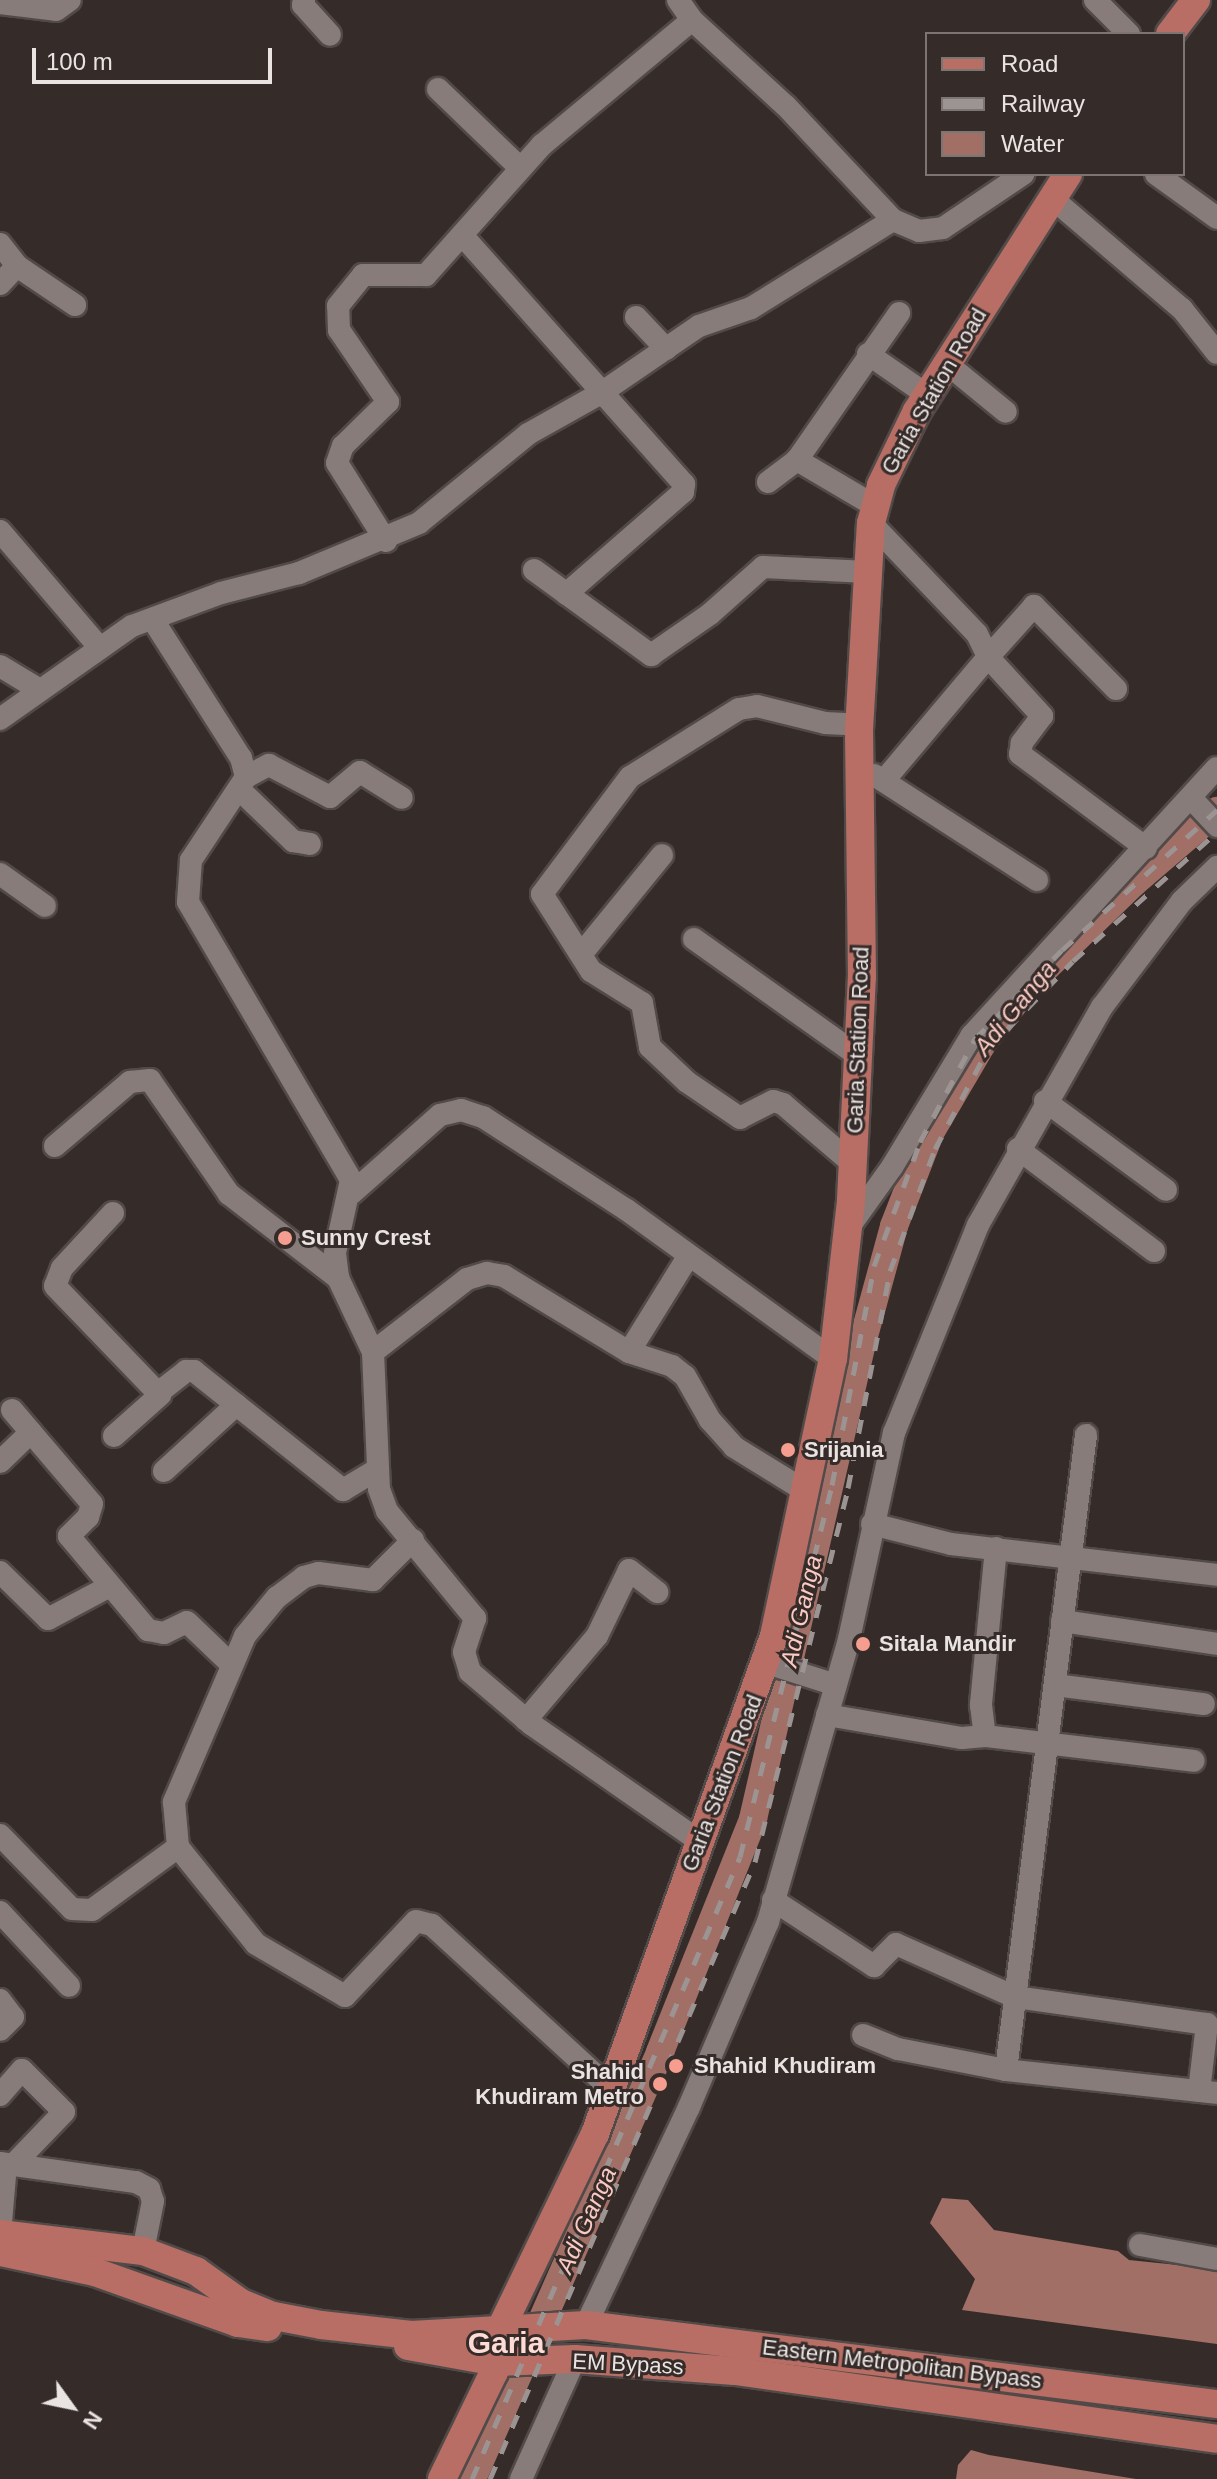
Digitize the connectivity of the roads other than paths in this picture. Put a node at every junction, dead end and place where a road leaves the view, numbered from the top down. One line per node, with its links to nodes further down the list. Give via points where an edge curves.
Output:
1 (70, 0): 6 (street, via 56,10)
2 (304, 0): 10 (street)
3 (678, 0): 7 (street)
4 (1095, 0): 8 (street)
5 (1196, 0): 9 (main road)
6 (0, 3)
7 (692, 20): 12 (street); 18 (street, via 786,106)
8 (1127, 32)
9 (1172, 32)
10 (330, 35)
11 (438, 89): 12 (street)
12 (519, 167): 19 (street)
13 (1020, 176): 18 (street, via 943,228 919,231)
14 (1067, 176): 16 (main road, Garia Station Road)
15 (1159, 176): 17 (street)
16 (1053, 199): 27 (street, via 1182,309); 29 (main road, Garia Station Road)
17 (1217, 218)
18 (893, 220): 26 (street, via 751,308 699,326)
19 (462, 235): 30 (street); 37 (street, via 426,275 363,275 338,306 339,330 388,402 343,446 337,463)
20 (0, 244): 21 (street)
21 (17, 266): 22 (street); 23 (street)
22 (0, 284)
23 (75, 305)
24 (899, 313): 28 (street)
25 (636, 317): 26 (street)
26 (666, 349): 30 (street)
27 (1217, 353)
28 (868, 354): 31 (street); 33 (street)
29 (946, 363): 31 (main road, Garia Station Road); 32 (street)
30 (601, 393): 37 (street, via 528,434 419,523); 40 (street, via 684,487)
31 (927, 395): 35 (main road, Garia Station Road, via 901,440)
32 (1006, 412)
33 (797, 460): 34 (street); 35 (street)
34 (768, 482)
35 (873, 514): 39 (main road, Garia Station Road); 43 (street, via 977,634)
36 (0, 531): 42 (street)
37 (386, 541): 41 (street)
38 (534, 570): 40 (street)
39 (868, 572): 40 (street, via 763,567 654,655); 48 (main road, Garia Station Road)
40 (566, 594)
41 (153, 620): 42 (street, via 132,626); 51 (street, via 241,758)
42 (100, 648): 46 (street)
43 (988, 657): 45 (street, via 1034,606); 50 (street); 56 (street, via 1042,716 1020,754)
44 (0, 666): 46 (street)
45 (1116, 689)
46 (40, 690): 47 (street)
47 (0, 719)
48 (860, 725): 50 (main road, Garia Station Road); 63 (street, Garia Station Road, via 825,723 757,706 739,709 630,777 542,894)
49 (1217, 768): 53 (street)
50 (873, 776): 60 (street); 64 (main road, Garia Station Road)
51 (243, 783): 52 (street, via 269,765 330,797 360,772); 55 (street, via 293,841); 70 (street, via 191,860 188,902 351,1180)
52 (402, 798)
53 (1192, 799): 54 (street); 56 (street)
54 (1217, 826)
55 (310, 844)
56 (1146, 848): 72 (street, via 972,1035)
57 (662, 855): 63 (street)
58 (1217, 867): 65 (street, via 1182,901 1102,1007)
59 (0, 874): 61 (street)
60 (1037, 880)
61 (45, 906)
62 (694, 939): 64 (street)
63 (583, 952): 68 (street, Garia Station Road, via 591,971 642,1003 650,1047 687,1082 740,1118 773,1101 783,1104)
64 (857, 1055): 68 (main road, Garia Station Road)
65 (1045, 1101): 67 (street); 69 (street)
66 (55, 1146): 75 (street, via 130,1082 150,1080 229,1194)
67 (1018, 1149): 73 (street); 89 (street, via 978,1225 919,1366 889,1448)
68 (853, 1164): 72 (main road, Garia Station Road)
69 (1166, 1190)
70 (352, 1193): 74 (street, via 440,1115 461,1110 483,1117 627,1210); 75 (street, via 336,1229)
71 (113, 1213): 79 (street, via 62,1268 55,1286)
72 (847, 1230): 78 (main road, Garia Station Road)
73 (1154, 1251)
74 (688, 1257): 77 (street); 78 (street)
75 (338, 1278): 76 (street)
76 (373, 1352): 77 (street, via 467,1279 487,1273 504,1276); 86 (street)
77 (629, 1352): 88 (street, via 672,1366 685,1376 710,1420 734,1447)
78 (833, 1359): 88 (main road, Garia Station Road)
79 (160, 1395): 80 (street, via 190,1370); 84 (street)
80 (236, 1405): 86 (street, via 343,1490); 87 (street)
81 (12, 1410): 82 (street)
82 (31, 1432): 85 (street); 95 (street, via 92,1504 88,1517 69,1536)
83 (1086, 1435): 92 (street)
84 (114, 1436)
85 (0, 1462)
86 (378, 1469): 90 (street, via 387,1511)
87 (164, 1471)
88 (807, 1492): 99 (main road, Garia Station Road)
89 (872, 1524): 91 (street, via 951,1544); 101 (street)
90 (413, 1540): 100 (street, via 373,1580 318,1573 291,1586 245,1636); 105 (street, via 475,1618 464,1652 470,1672)
91 (996, 1548): 92 (street); 106 (street, via 981,1705)
92 (1071, 1556): 94 (street); 97 (street)
93 (0, 1572): 95 (street, via 48,1619)
94 (1217, 1575)
95 (110, 1586): 100 (street, via 148,1630 164,1633 187,1622)
96 (657, 1592): 105 (street, via 629,1570 597,1636)
97 (1062, 1621): 98 (street); 102 (street)
98 (1217, 1644)
99 (767, 1663): 101 (street); 110 (main road, Garia Station Road)
100 (232, 1665): 111 (street, via 174,1802)
101 (836, 1685): 104 (street)
102 (1055, 1685): 103 (street); 107 (street)
103 (1204, 1704)
104 (827, 1715): 106 (street, via 962,1738); 112 (street)
105 (526, 1720): 110 (street)
106 (985, 1736): 107 (street)
107 (1047, 1744): 108 (street); 115 (street)
108 (1194, 1761)
109 (0, 1835): 111 (street, via 72,1909 92,1910)
110 (698, 1840): 121 (main road, Garia Station Road, via 647,1994)
111 (178, 1847): 121 (street, via 256,1944 345,1996 416,1921 432,1925)
112 (773, 1900): 115 (street, via 869,1964 877,1964 896,1944); 131 (street, via 689,2107)
113 (0, 1912): 114 (street)
114 (69, 1986)
115 (1015, 1997): 117 (street); 120 (street)
116 (0, 2000): 118 (street, via 13,2017)
117 (1212, 2025): 122 (street)
118 (0, 2030)
119 (863, 2035): 120 (street, via 898,2049)
120 (1006, 2070): 122 (street)
121 (609, 2087): 130 (main road, Garia Station Road, via 595,2134)
122 (1208, 2092)
123 (0, 2095): 124 (street, via 22,2070 64,2112)
124 (6, 2164): 125 (street); 127 (street, via 136,2182 149,2189 153,2201)
125 (0, 2234): 127 (main road)
126 (1140, 2245): 129 (street)
127 (143, 2251): 130 (main road, via 196,2271 241,2303 274,2316 411,2335)
128 (0, 2252): 133 (main road, EM Bypass, via 95,2272 238,2323)
129 (1217, 2259)
130 (515, 2325): 131 (main road, EM Bypass); 133 (main road, Garia Station Road)
131 (580, 2325): 134 (main road, Eastern Metropolitan Bypass)
132 (568, 2360): 133 (main road, EM Bypass); 135 (main road, EM Bypass, via 735,2371); 137 (street)
133 (504, 2362): 136 (main road, Garia Station Road)
134 (1217, 2404)
135 (1217, 2439)
136 (442, 2479)
137 (521, 2479)

